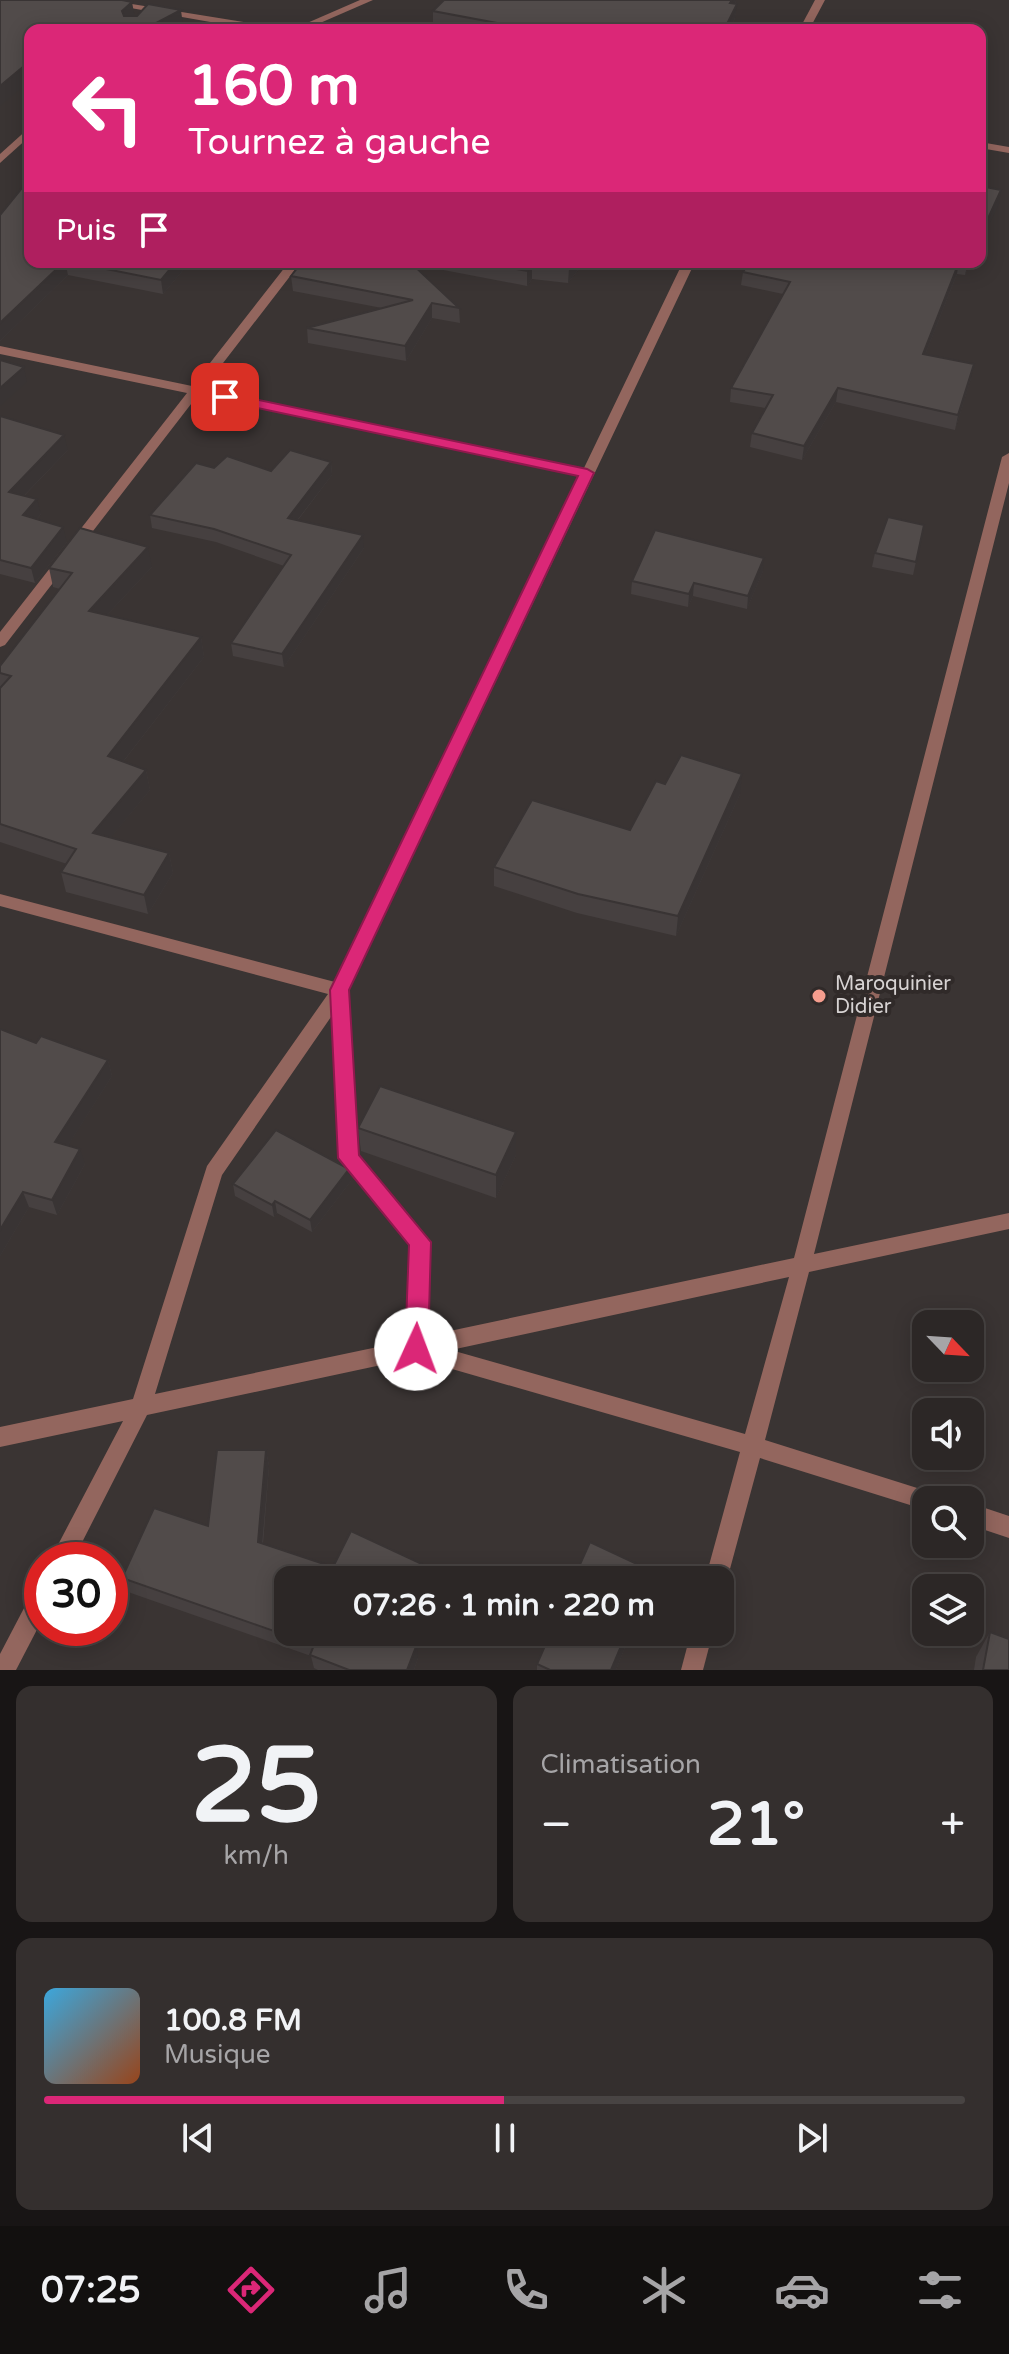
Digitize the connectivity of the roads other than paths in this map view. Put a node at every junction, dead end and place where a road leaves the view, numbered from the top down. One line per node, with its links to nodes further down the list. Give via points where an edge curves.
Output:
1 (90, 0): 4 (street)
2 (368, 0): 7 (street)
3 (820, 0): 8 (street)
4 (152, 10): 5 (street); 6 (street)
5 (142, 20)
6 (237, 24)
7 (310, 24)
8 (807, 24)
9 (24, 136): 12 (street)
10 (986, 146): 11 (street)
11 (1009, 150)
12 (0, 160)
13 (290, 268): 16 (street)
14 (686, 268): 18 (street)
15 (0, 350): 16 (street)
16 (195, 391): 18 (street); 19 (street)
17 (1009, 457): 23 (street)
18 (587, 473): 21 (street)
19 (0, 642)
20 (0, 900): 21 (street)
21 (340, 990): 24 (street, via 349,1158 420,1242); 25 (street, via 214,1172)
22 (1009, 1221): 23 (street)
23 (802, 1264): 24 (street); 27 (street)
24 (416, 1349): 25 (street); 27 (street)
25 (140, 1408): 26 (street); 31 (street)
26 (0, 1437)
27 (753, 1446): 28 (street); 32 (street)
28 (912, 1496)
29 (984, 1519): 30 (street)
30 (1009, 1527)
31 (70, 1542)
32 (720, 1566)
33 (24, 1632): 35 (street)
34 (698, 1646): 36 (street)
35 (4, 1670)
36 (692, 1670)

